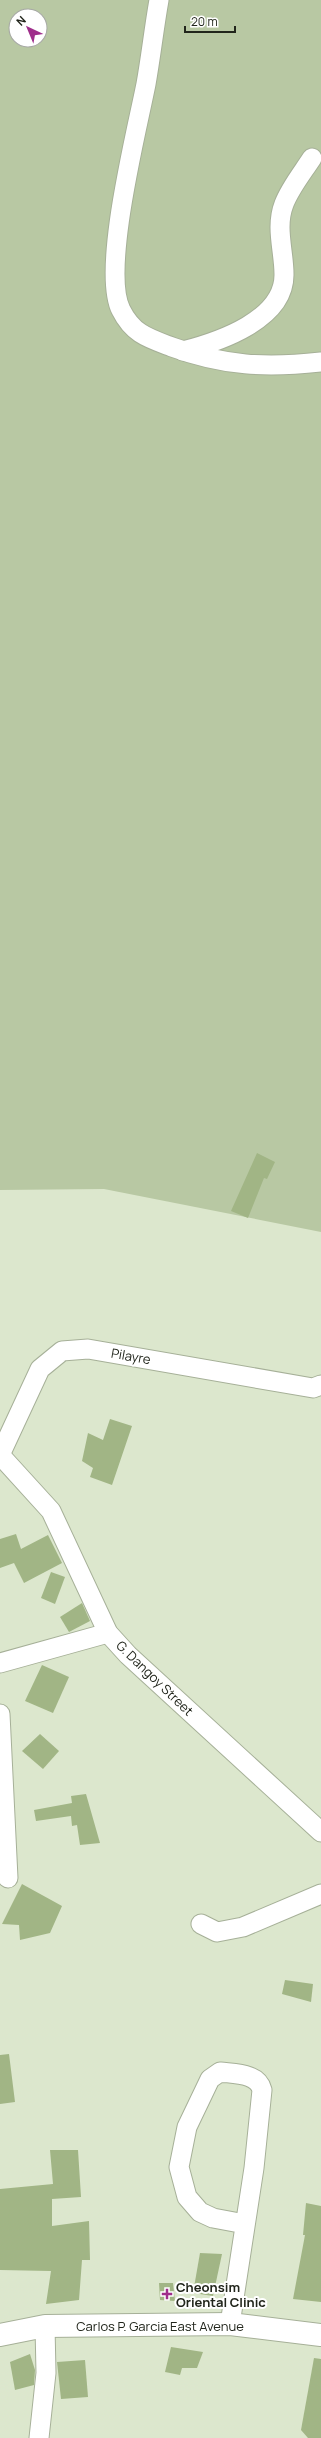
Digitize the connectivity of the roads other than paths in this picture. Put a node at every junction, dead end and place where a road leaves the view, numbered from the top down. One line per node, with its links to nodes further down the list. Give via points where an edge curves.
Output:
1 (159, 0): 3 (street, via 122,206 115,286 120,308 128,322 142,336)
2 (312, 158): 3 (street, via 284,204 280,237 284,274 282,289 271,306 255,322 232,336)
3 (183, 351): 4 (street, via 225,363 281,366)
4 (321, 362)
5 (321, 1385): 6 (street, Pilayre, via 313,1388 88,1349 62,1351 40,1368)
6 (0, 1455): 7 (street, G. Dangoy Street, via 51,1511)
7 (108, 1633): 8 (street); 10 (street, G. Dangoy Street, via 128,1655)
8 (0, 1663)
9 (0, 1714): 11 (street)
10 (321, 1832)
11 (8, 1878)
12 (321, 1894): 13 (street, via 243,1927 217,1932)
13 (201, 1924)
14 (245, 2224): 14 (street, via 262,2090 255,2078 220,2072 210,2079 187,2127 179,2166 187,2197 200,2212 213,2218); 15 (street)
15 (230, 2324): 16 (main road, Carlos P. Garcia East Avenue); 18 (main road, Carlos P. Garcia East Avenue)
16 (45, 2326): 17 (main road, Carlos P. Garcia East Avenue); 19 (street, via 46,2373)
17 (0, 2335)
18 (321, 2336)
19 (39, 2438)

